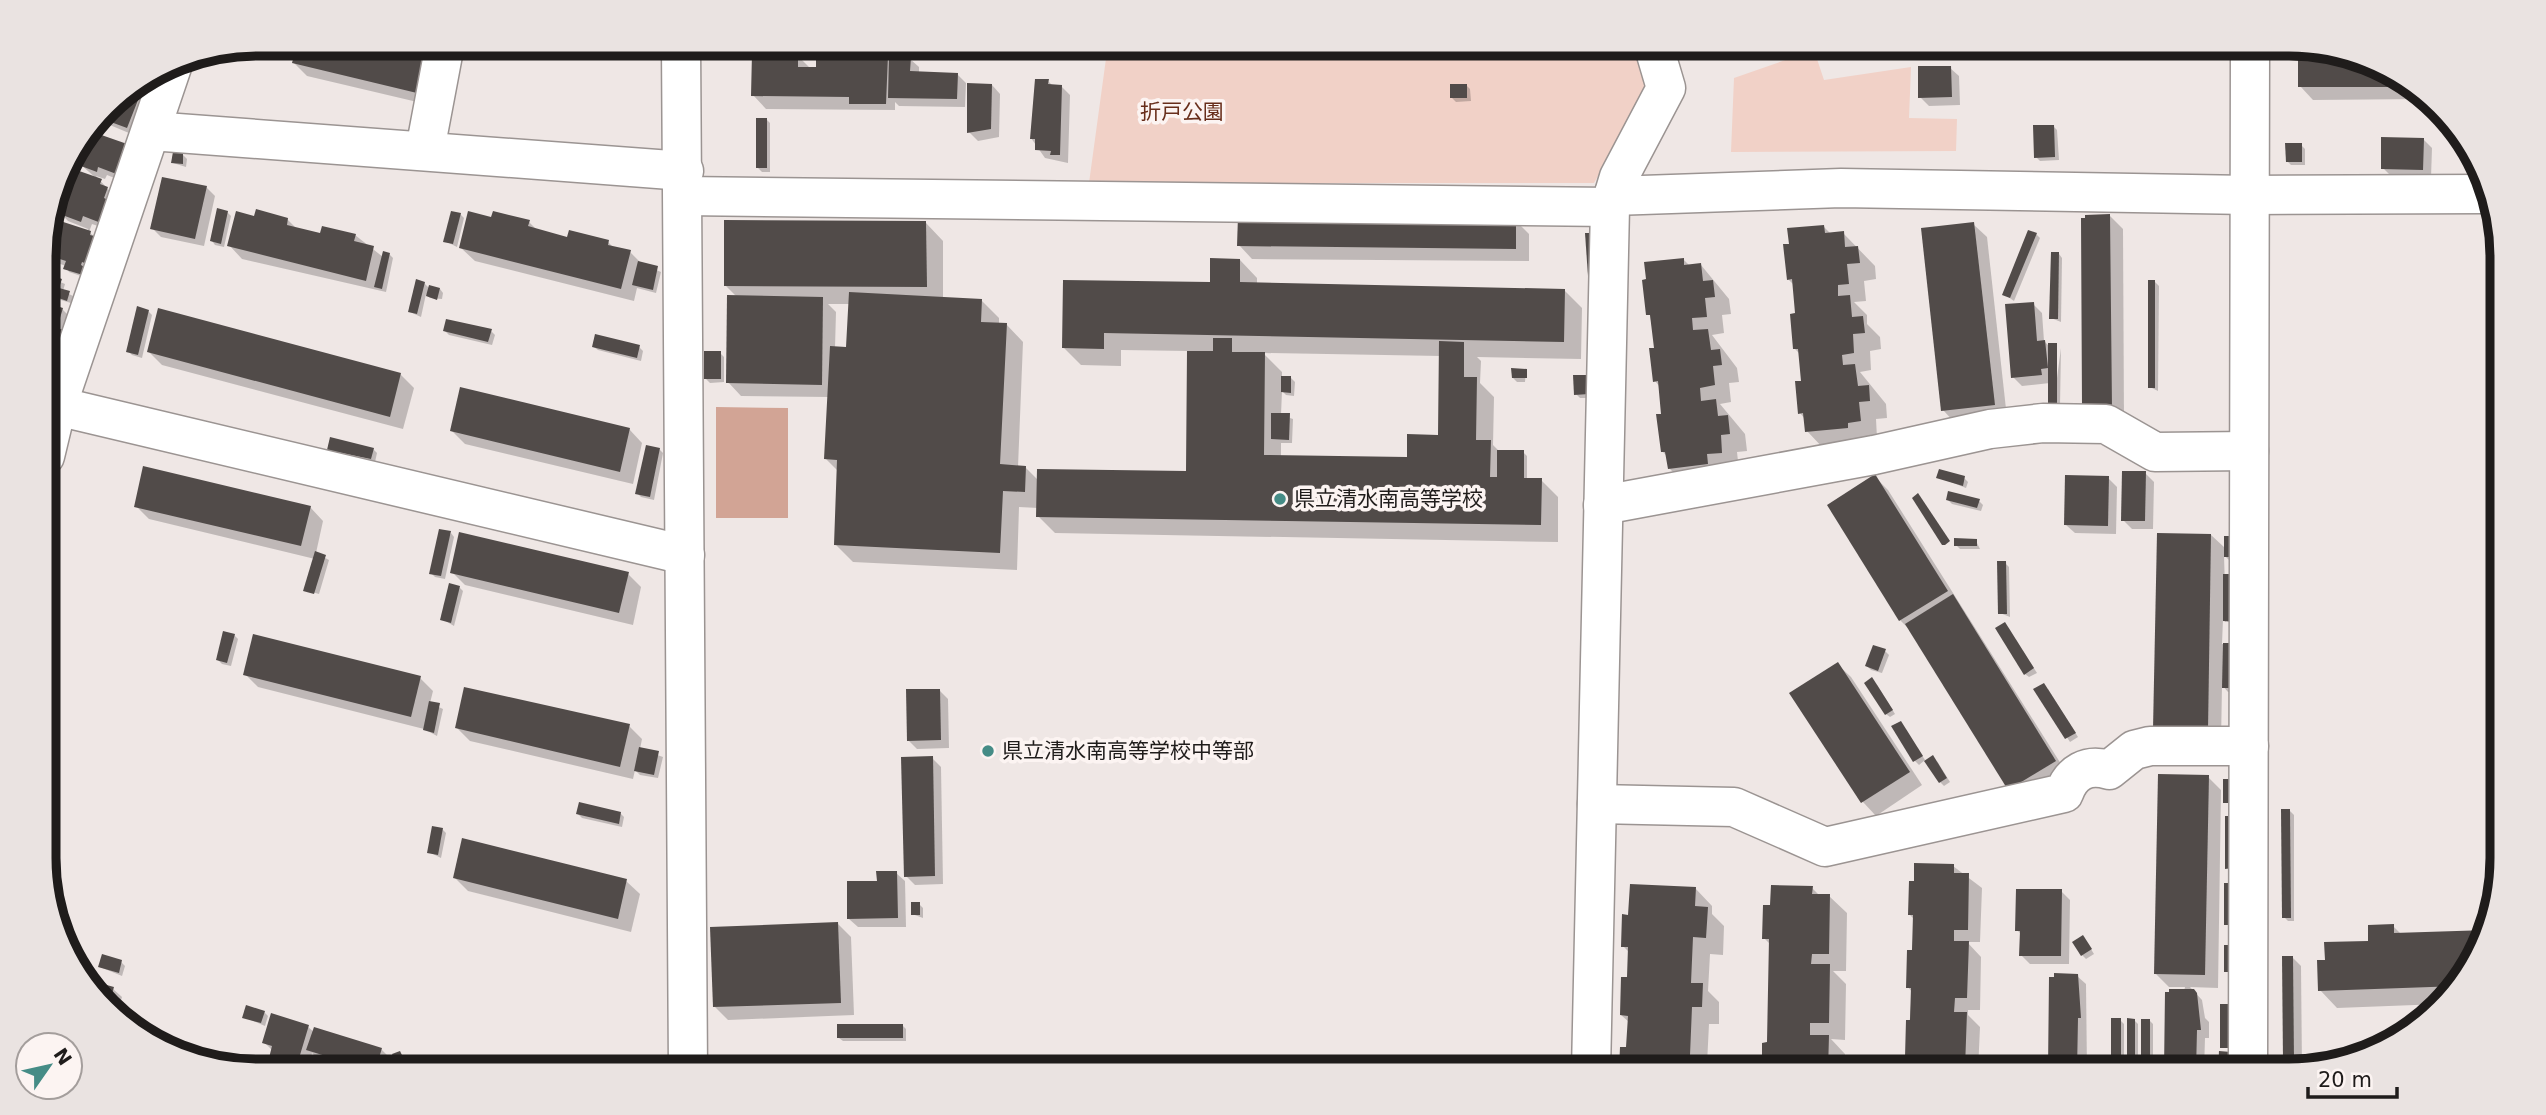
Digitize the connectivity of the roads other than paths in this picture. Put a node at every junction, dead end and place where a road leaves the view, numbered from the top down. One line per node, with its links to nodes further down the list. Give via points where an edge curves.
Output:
1 (444, 56): 7 (street)
2 (681, 56): 8 (street)
3 (1657, 56): 11 (street, via 1666,88 1619,177)
4 (2250, 56): 10 (street)
5 (169, 77): 6 (street)
6 (150, 131): 7 (street); 12 (street)
7 (425, 150): 8 (street)
8 (684, 184): 11 (street); 16 (street)
9 (2479, 194): 10 (street)
10 (2249, 195): 11 (street, via 1840,188); 14 (street)
11 (1611, 202): 15 (street)
12 (57, 406): 13 (street); 16 (street)
13 (56, 410)
14 (2249, 452): 15 (street, via 2155,452 2106,424 2043,423 1990,429); 17 (street)
15 (1603, 505): 18 (street)
16 (685, 555): 19 (street)
17 (2249, 746): 18 (street, via 2150,746 2134,750 2109,770 2097,766 2081,770 2069,779 2063,793 1825,847 1734,807); 21 (street)
18 (1597, 804): 20 (street)
19 (688, 1059)
20 (1591, 1059)
21 (2248, 1059)

